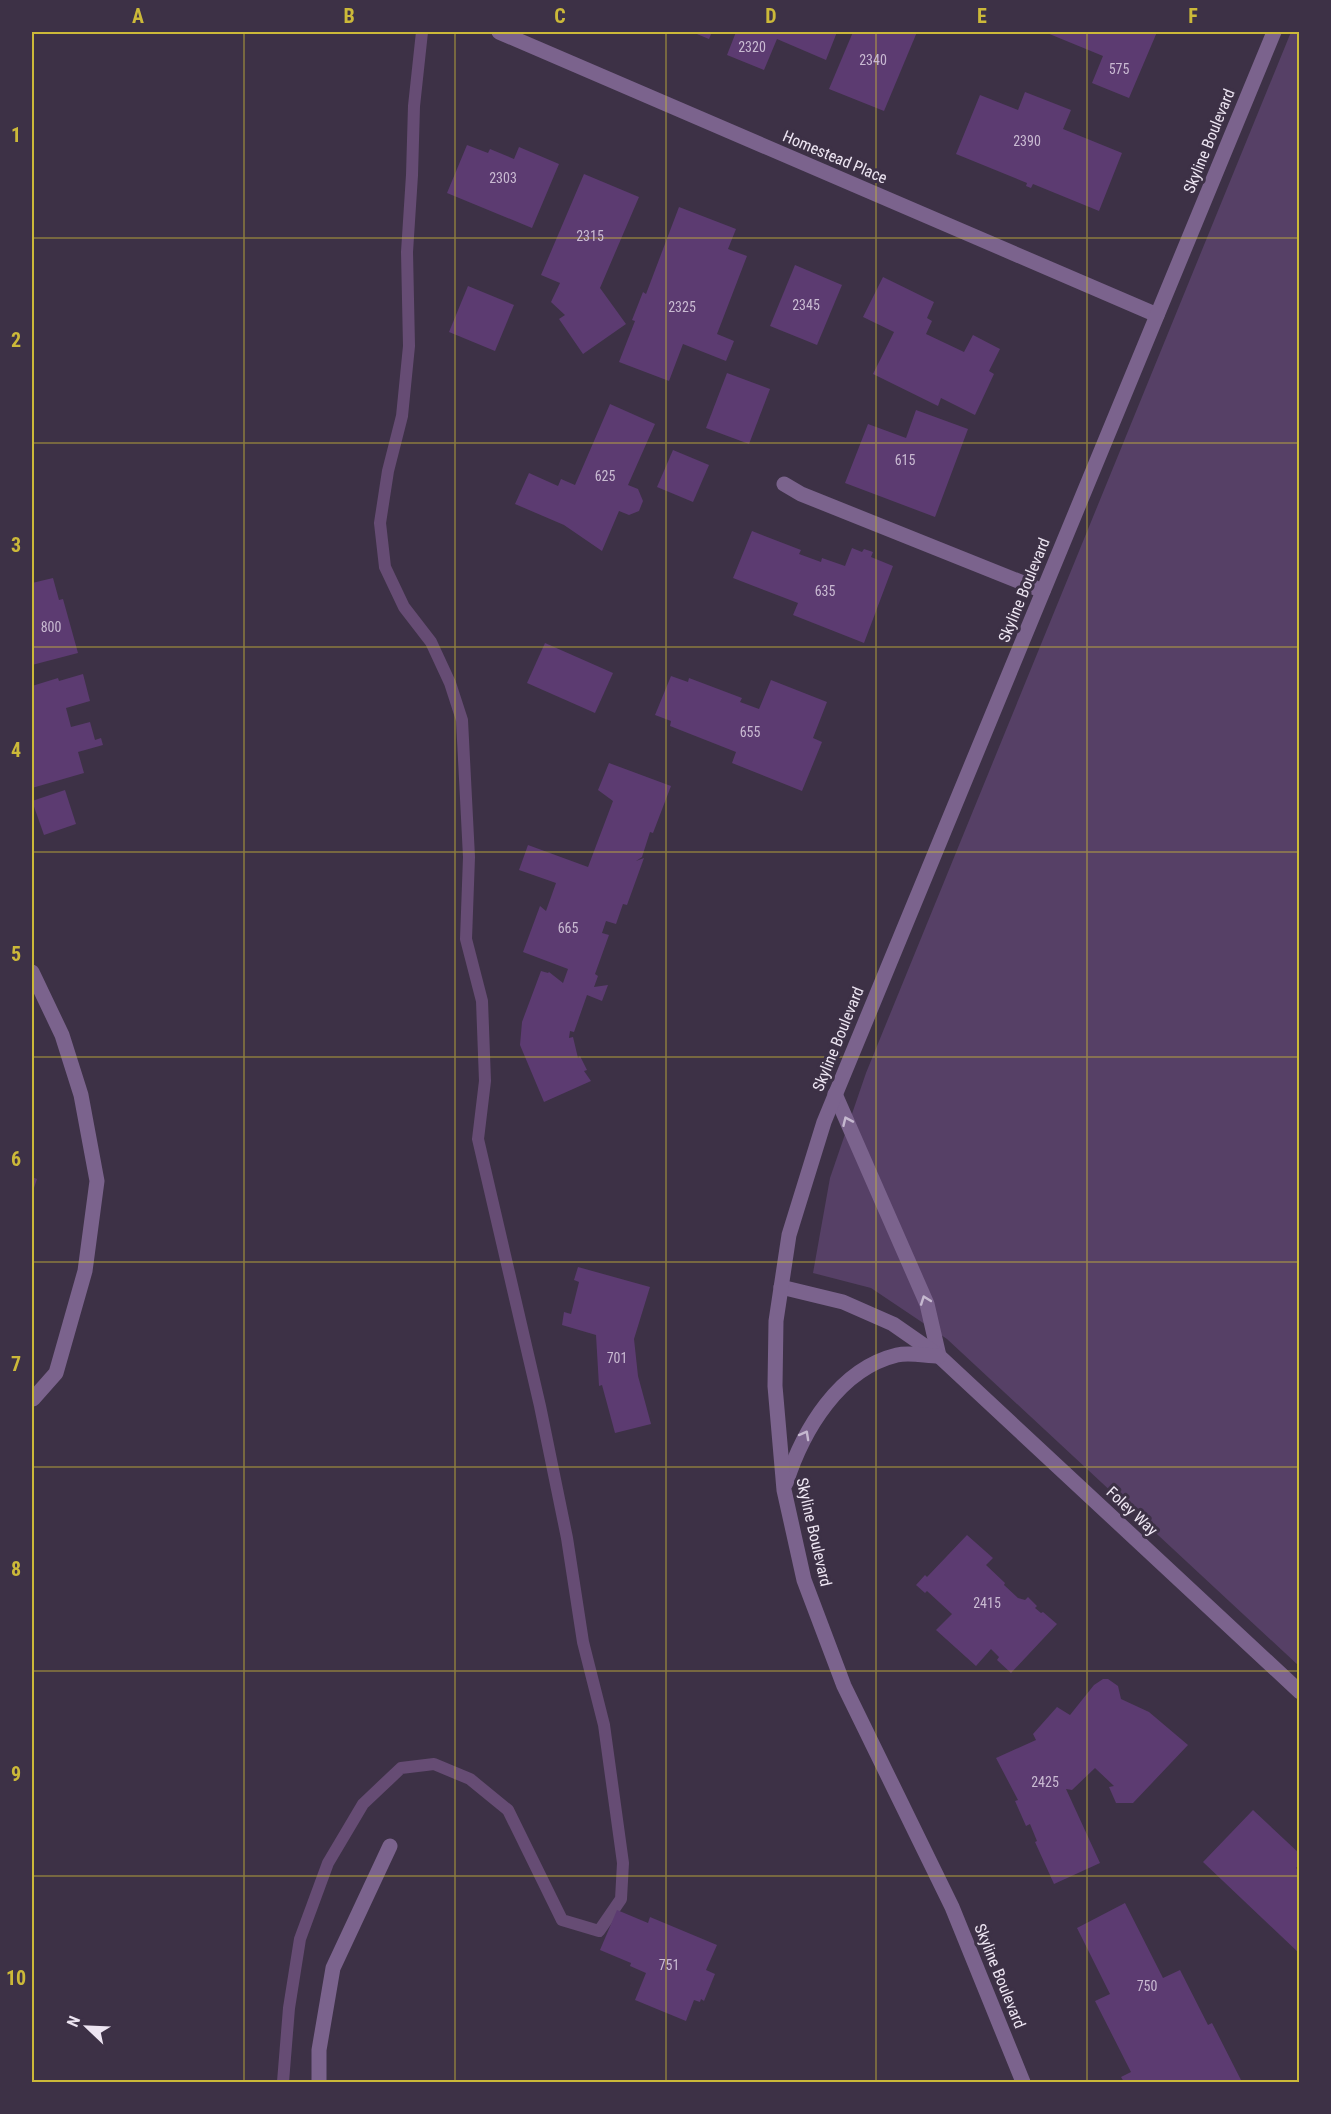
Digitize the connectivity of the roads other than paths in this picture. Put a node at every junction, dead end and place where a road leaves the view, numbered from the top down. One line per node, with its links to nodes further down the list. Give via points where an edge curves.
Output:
1 (499, 32): 3 (street, Homestead Place)
2 (1274, 32): 3 (street, Skyline Boulevard)
3 (1157, 315): 5 (street, Skyline Boulevard)
4 (784, 484): 5 (street)
5 (1043, 591): 7 (street, Skyline Boulevard)
6 (32, 972): 10 (street, via 62,1035 81,1095 97,1181 85,1271 56,1373)
7 (835, 1094): 8 (street, Skyline Boulevard, via 789,1234); 9 (street, one-way to 7, via 927,1304)
8 (781, 1287): 9 (street, Foley Way, via 843,1302 893,1324); 11 (street, Skyline Boulevard, via 775,1386)
9 (939, 1356): 11 (street, one-way to 9, via 805,1435 836,1393 865,1368 899,1355); 12 (street, Foley Way)
10 (33, 1399)
11 (784, 1490): 15 (street, Skyline Boulevard, via 804,1580 844,1686 952,1907)
12 (1299, 1692)
13 (390, 1846): 14 (street, via 333,1968)
14 (319, 2082)
15 (1023, 2082)

